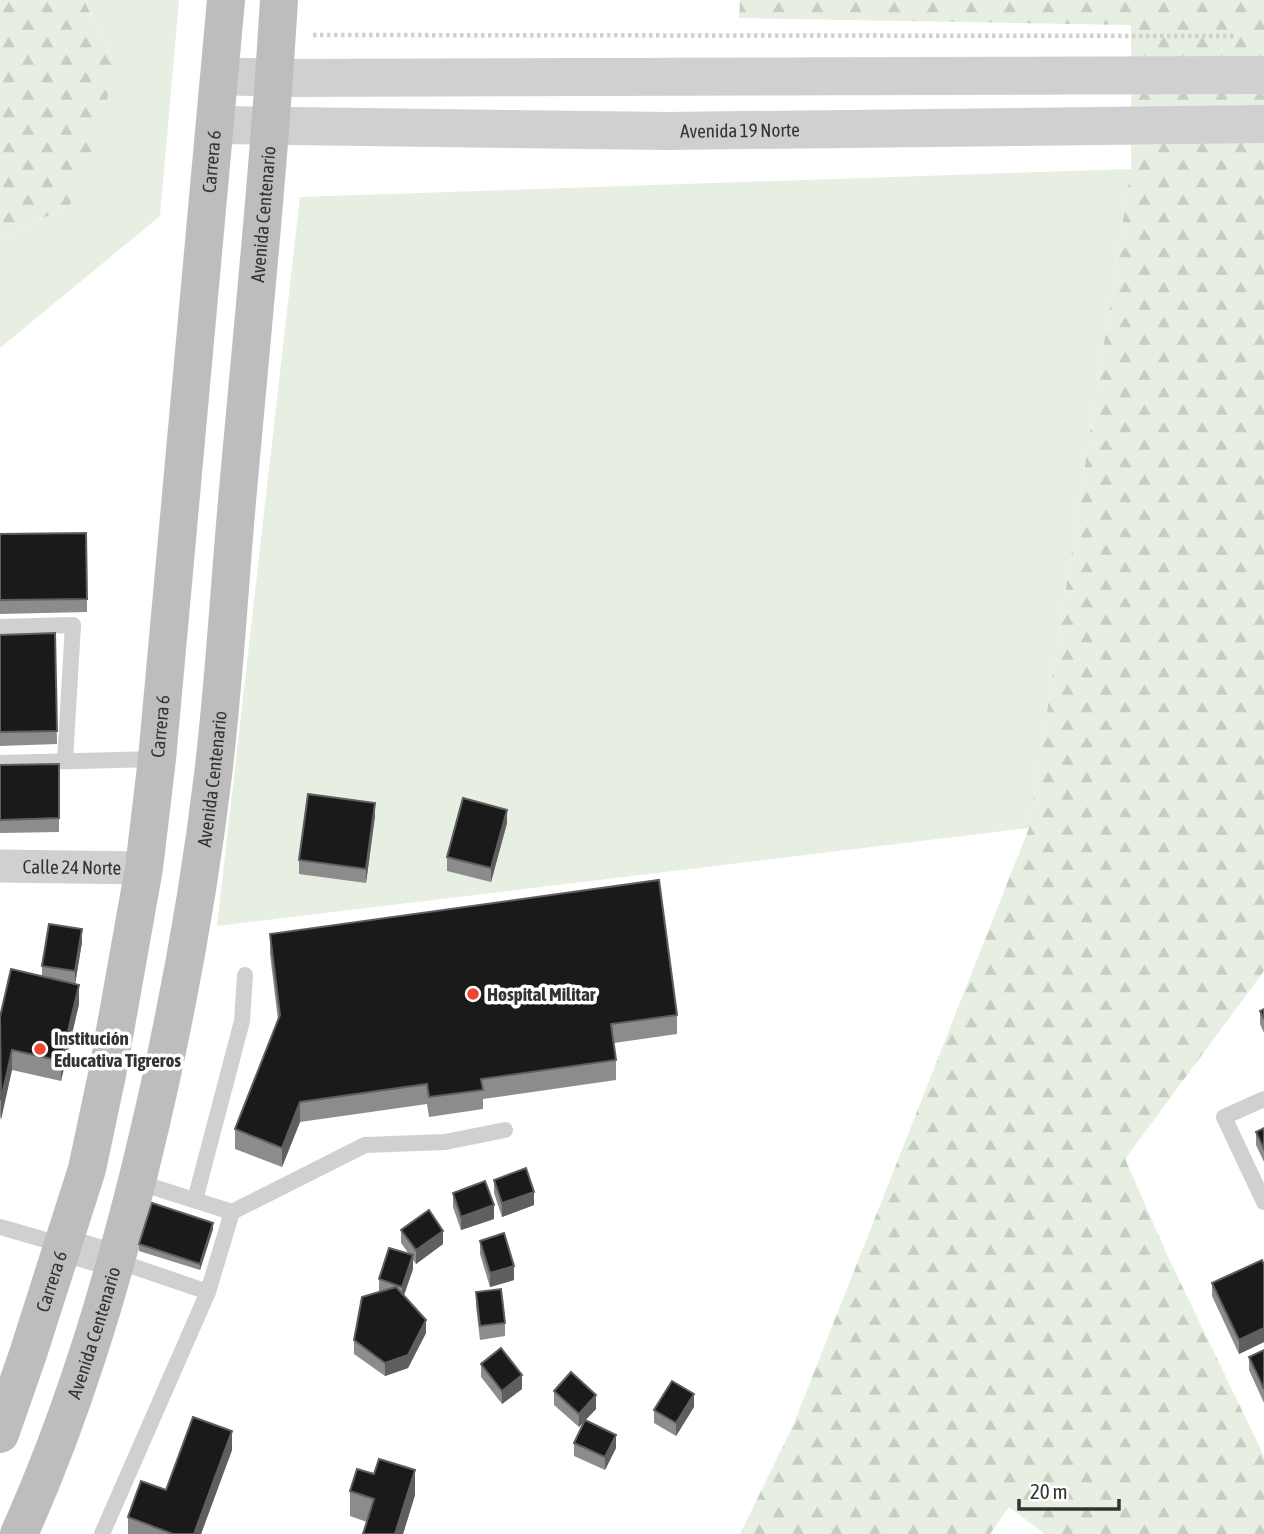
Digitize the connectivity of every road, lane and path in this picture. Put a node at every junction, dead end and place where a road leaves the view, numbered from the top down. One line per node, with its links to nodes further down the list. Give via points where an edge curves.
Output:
1 (226, 0): 5 (main road, Carrera 6)
2 (278, 17): 3 (path); 6 (main road, Avenida Centenario)
3 (1237, 36)
4 (1264, 75): 6 (street)
5 (220, 76): 6 (street); 8 (main road, Carrera 6)
6 (274, 78): 9 (main road, Avenida Centenario)
7 (1264, 124): 9 (street, Avenida 19 Norte, via 668,131)
8 (215, 125): 9 (street, Avenida 19 Norte); 11 (main road, Carrera 6)
9 (270, 127): 19 (main road, Avenida Centenario, via 213,775 169,1050)
10 (0, 627): 12 (lane, via 73,625)
11 (157, 759): 12 (lane); 15 (main road, Carrera 6)
12 (65, 761): 13 (lane)
13 (0, 763)
14 (0, 866): 15 (street, Calle 24 Norte)
15 (144, 868): 24 (main road, Carrera 6, via 87,1169)
16 (245, 975): 20 (lane, via 242,1021)
17 (1264, 1099): 21 (lane, via 1224,1117)
18 (505, 1130): 22 (lane, via 445,1142 365,1145)
19 (136, 1182): 20 (lane); 25 (main road, Avenida Centenario)
20 (195, 1200): 22 (lane)
21 (1264, 1202)
22 (232, 1212): 26 (lane)
23 (0, 1227): 24 (lane)
24 (63, 1245): 25 (street); 27 (main road, Carrera 6)
25 (117, 1261): 26 (lane); 28 (main road, Avenida Centenario, via 80,1379)
26 (208, 1292): 29 (lane)
27 (0, 1434)
28 (19, 1534)
29 (102, 1534)

